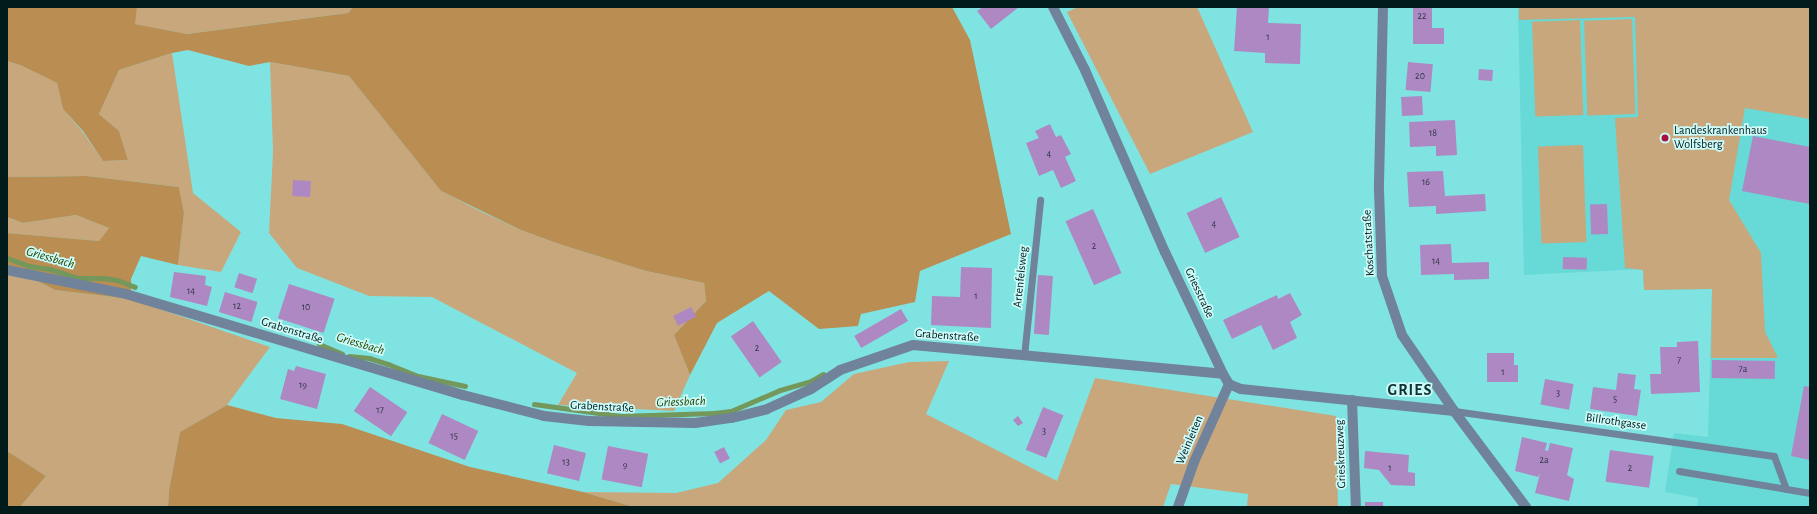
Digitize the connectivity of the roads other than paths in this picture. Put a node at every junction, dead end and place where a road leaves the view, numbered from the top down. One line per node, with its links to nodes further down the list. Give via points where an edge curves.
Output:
1 (1052, 7): 6 (street, Griesstraße, via 1085,70 1165,252)
2 (1382, 7): 9 (street, Koschatstraße, via 1379,190 1382,276 1402,335)
3 (1040, 200): 5 (lane, Artenfelsweg)
4 (7, 270): 5 (street, Grabenstraße, via 126,294 448,391 544,416 590,421 695,423 732,418 767,409 811,389 840,370 913,345)
5 (1024, 356): 6 (street, Grabenstraße)
6 (1223, 374): 7 (street, Griesstraße)
7 (1229, 384): 8 (street, via 1241,389); 13 (street, Weinleiten, via 1194,462)
8 (1352, 400): 9 (street); 14 (street, Grieskreuzweg)
9 (1454, 411): 11 (lane, Billrothgasse, via 1774,456); 15 (street, Koschatstraße)
10 (1678, 471): 11 (lane)
11 (1786, 489): 12 (lane)
12 (1810, 493)
13 (1178, 507)
14 (1356, 507)
15 (1526, 507)

